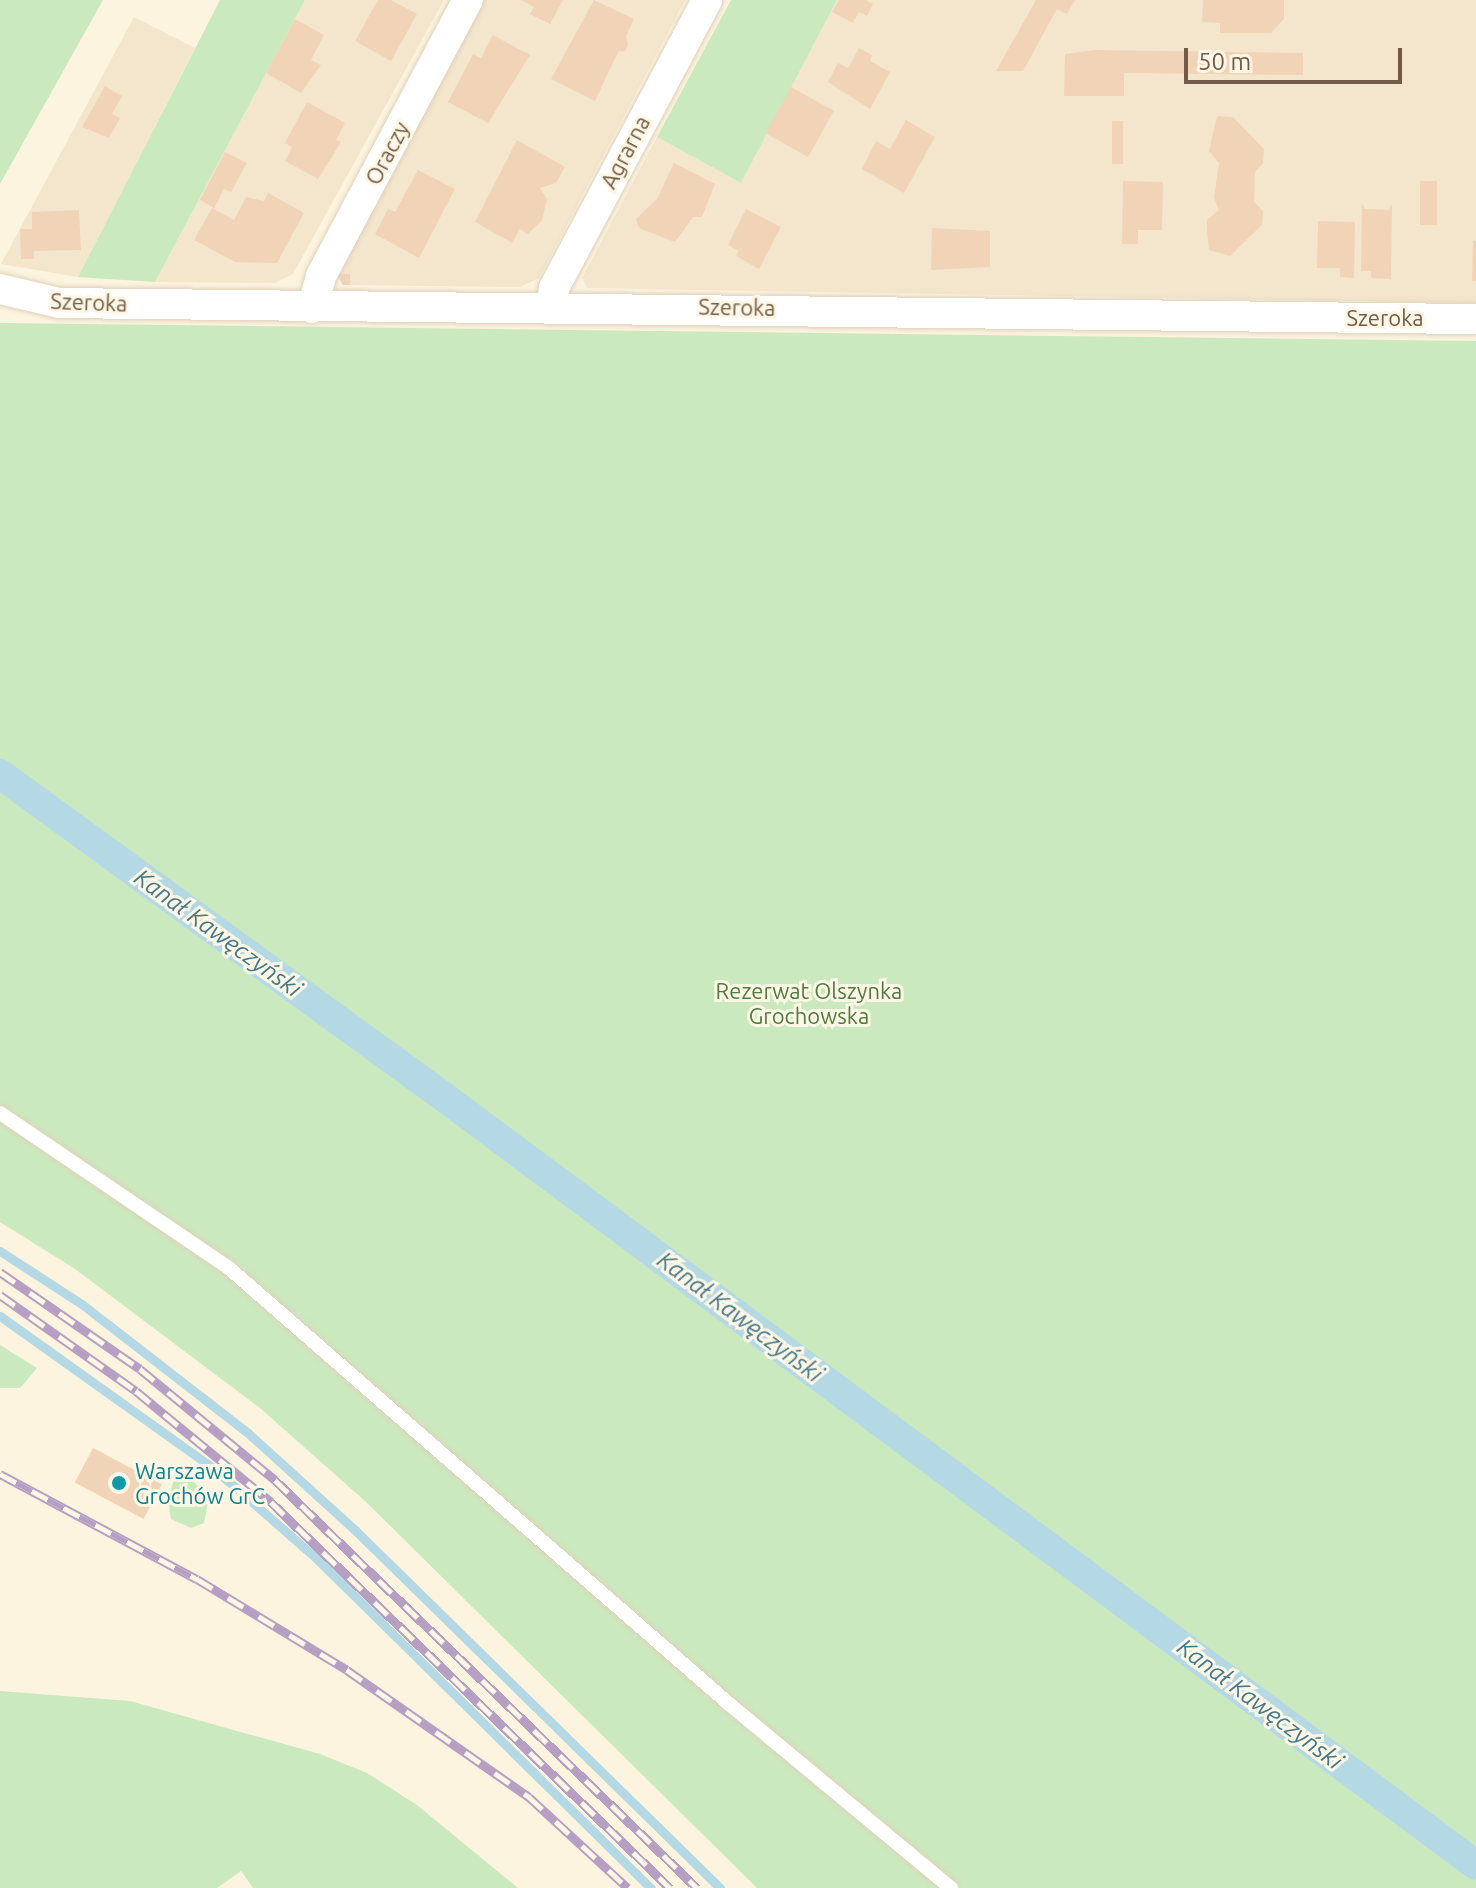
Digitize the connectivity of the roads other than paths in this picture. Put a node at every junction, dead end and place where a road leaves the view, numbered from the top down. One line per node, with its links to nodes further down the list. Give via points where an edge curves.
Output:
1 (468, 0): 5 (street, Oraczy, via 321,276)
2 (707, 0): 4 (street, Agrarna, via 554,288)
3 (0, 289): 5 (street, Szeroka, via 59,303)
4 (552, 307): 5 (street, Szeroka); 6 (street, Szeroka)
5 (312, 308)
6 (1476, 319)
7 (0, 1113): 8 (lane, via 230,1269 728,1703)
8 (951, 1888)

